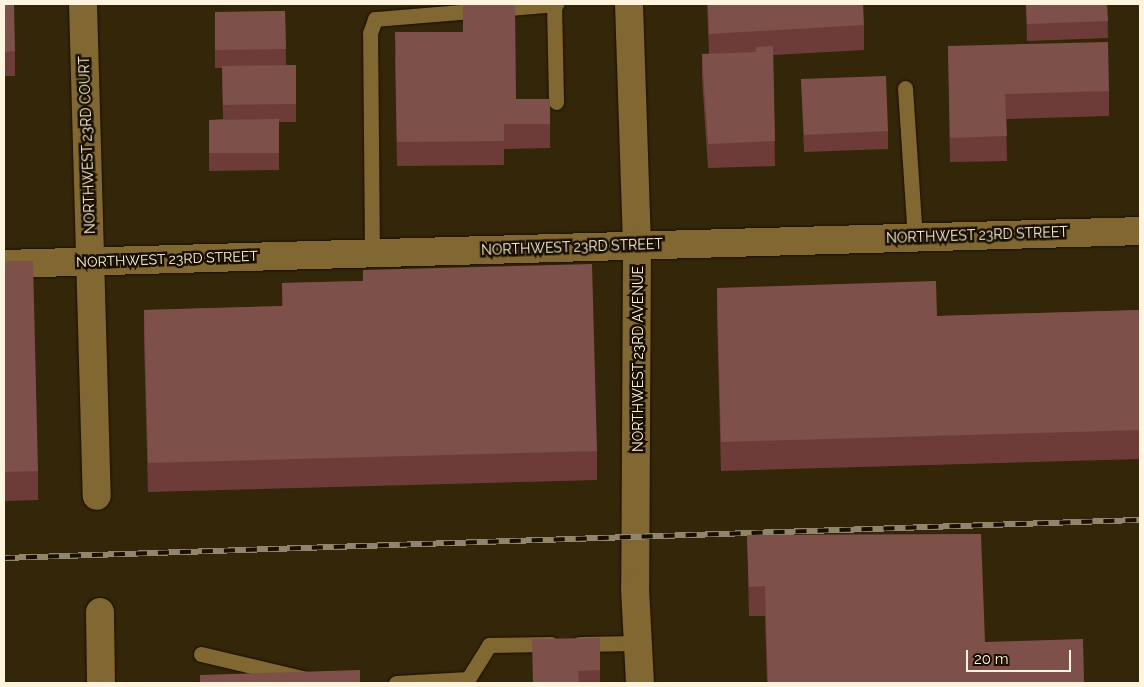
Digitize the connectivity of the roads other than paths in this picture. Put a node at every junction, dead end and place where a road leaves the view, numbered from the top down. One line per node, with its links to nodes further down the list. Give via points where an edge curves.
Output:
1 (83, 4): 10 (street, NORTHWEST 23RD COURT)
2 (555, 4): 5 (lane); 9 (lane, via 375,19 370,33)
3 (629, 4): 8 (street, NORTHWEST 23RD AVENUE)
4 (905, 88): 7 (lane)
5 (556, 102)
6 (1140, 231): 7 (street, NORTHWEST 23RD STREET)
7 (915, 237): 8 (street, NORTHWEST 23RD STREET)
8 (637, 245): 9 (street, NORTHWEST 23RD STREET); 14 (street, NORTHWEST 23RD AVENUE)
9 (372, 253): 10 (street, NORTHWEST 23RD STREET)
10 (90, 261): 11 (street, NORTHWEST 23RD STREET); 12 (street, NORTHWEST 23RD COURT)
11 (4, 264)
12 (97, 496)
13 (100, 612): 16 (street)
14 (638, 643): 18 (lane, via 489,645 468,679); 19 (street, NORTHWEST 23RD AVENUE)
15 (201, 654): 17 (lane)
16 (101, 683)
17 (324, 683)
18 (396, 683)
19 (640, 683)

